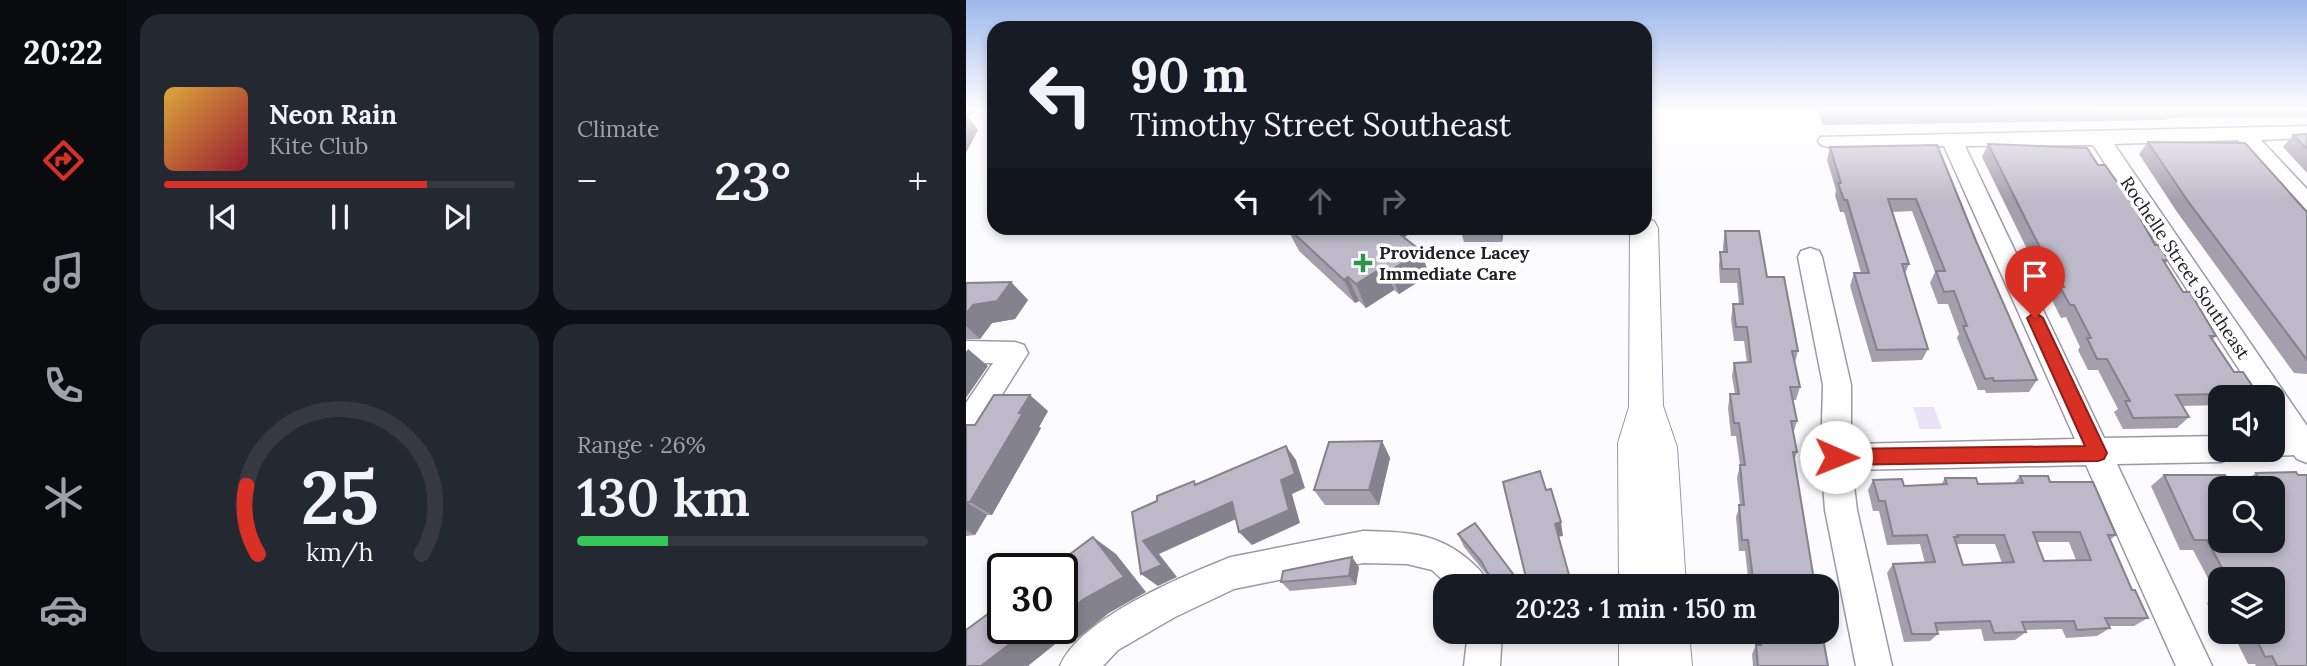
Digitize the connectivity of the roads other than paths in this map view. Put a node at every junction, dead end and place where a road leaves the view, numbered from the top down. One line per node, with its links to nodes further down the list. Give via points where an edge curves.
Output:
1 (1942, 140): 5 (street)
2 (1952, 140): 16 (street)
3 (2101, 140): 10 (street, Rochelle Street Southeast)
4 (2249, 140): 6 (street)
5 (1828, 141)
6 (2307, 203)
7 (1644, 235): 11 (main road)
8 (1810, 257): 17 (street, via 1838,385)
9 (966, 352): 12 (street, via 1015,353)
10 (2263, 385)
11 (1646, 406): 19 (main road, via 1636,443); 20 (main road, via 1659,447)
12 (970, 416)
13 (2285, 426): 14 (street, Rochelle Street Southeast)
14 (2294, 445)
15 (2208, 449): 16 (street)
16 (2098, 453): 17 (street); 29 (street)
17 (1836, 457): 28 (street, via 1841,510)
18 (1460, 574): 24 (street, via 1441,557 1407,548 1363,547 1231,573 1106,638)
19 (1639, 574)
20 (1665, 574)
21 (1484, 644): 25 (street)
22 (1640, 644): 26 (main road)
23 (1669, 644): 27 (main road)
24 (1078, 666)
25 (1482, 666)
26 (1641, 666)
27 (1670, 666)
28 (1874, 666)
29 (2194, 666)

